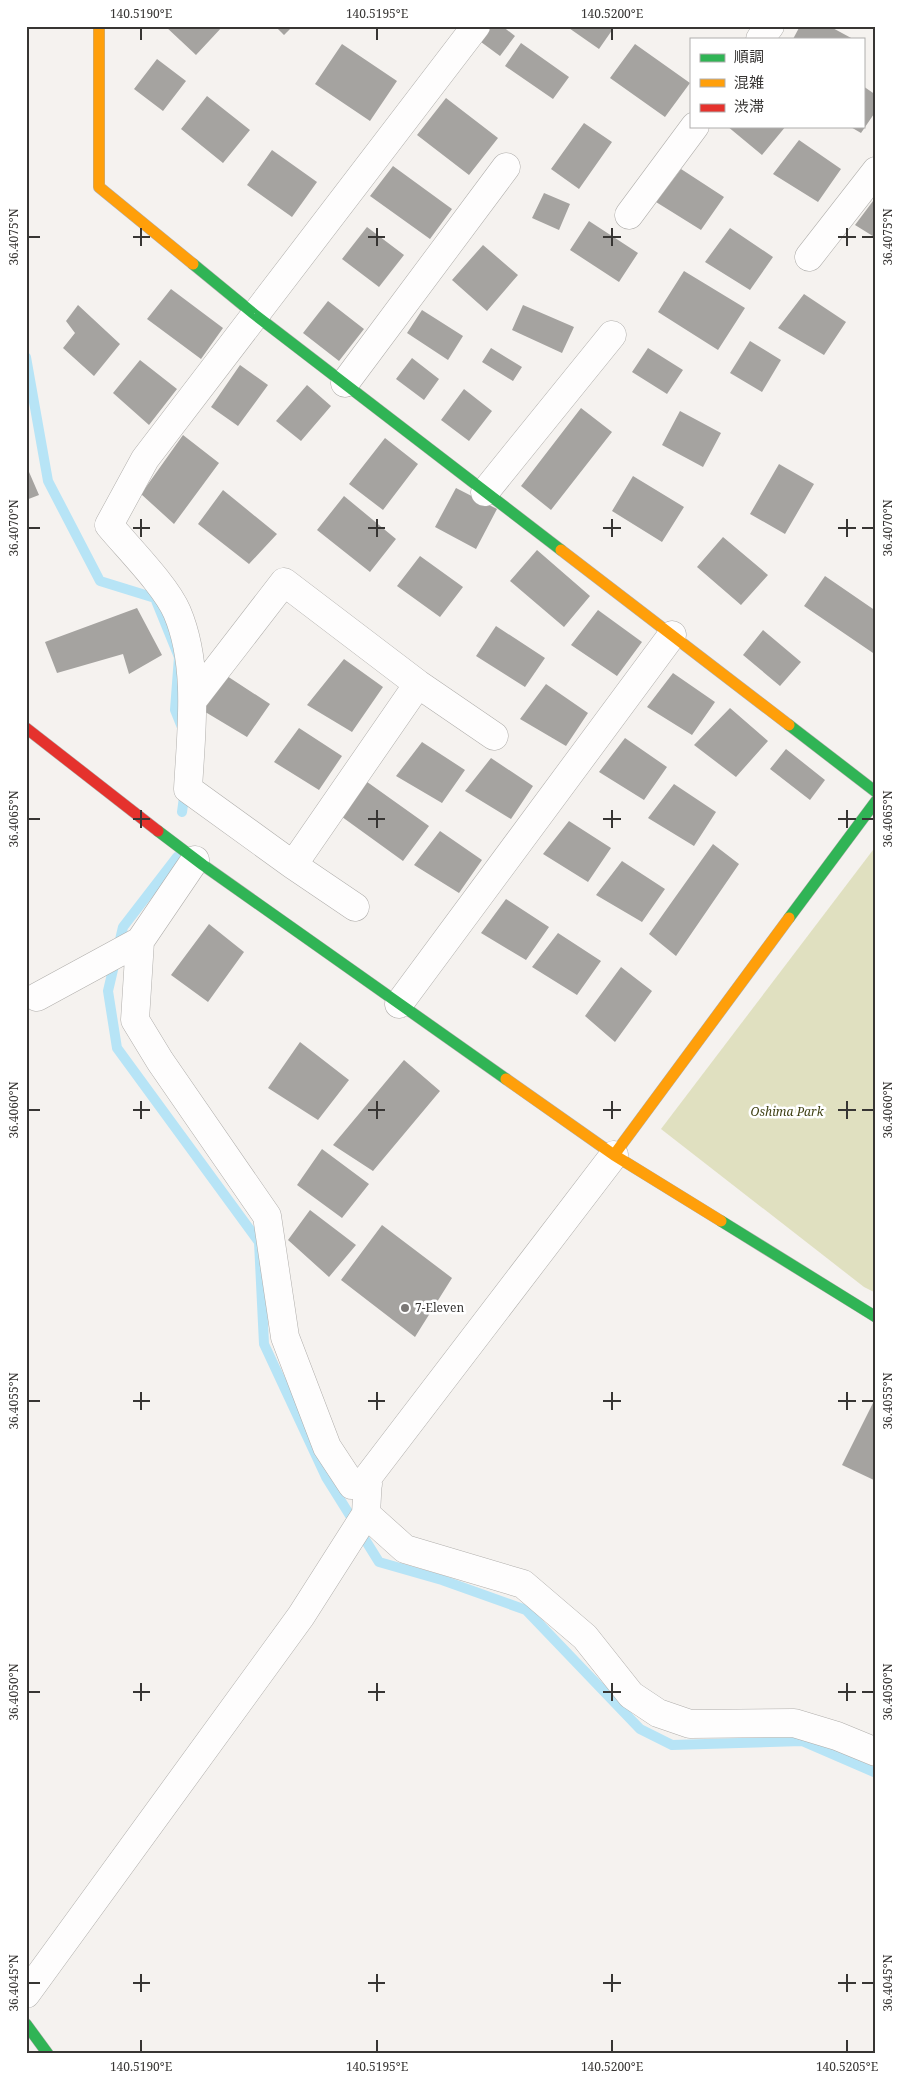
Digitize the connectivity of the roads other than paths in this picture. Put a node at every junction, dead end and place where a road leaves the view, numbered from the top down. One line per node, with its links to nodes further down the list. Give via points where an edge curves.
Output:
1 (98, 26): 10 (street, via 99,187)
2 (476, 26): 10 (street)
3 (770, 26): 4 (street)
4 (761, 38)
5 (694, 128): 8 (street)
6 (506, 167): 12 (street)
7 (876, 171): 9 (street)
8 (629, 215)
9 (809, 256)
10 (254, 314): 12 (street); 16 (street, via 145,459 109,525 177,610 186,638)
11 (612, 334): 13 (street)
12 (345, 383): 13 (street)
13 (485, 492): 14 (street)
14 (672, 635): 19 (street); 26 (street)
15 (418, 684): 16 (street, via 284,582); 18 (street); 22 (street)
16 (193, 700): 22 (street, via 188,789)
17 (26, 728): 21 (street)
18 (494, 736)
19 (876, 792)
20 (876, 801): 27 (street)
21 (195, 860): 24 (street); 26 (street)
22 (293, 865): 23 (street)
23 (355, 907)
24 (139, 942): 25 (street); 29 (street, via 135,1020 267,1216 285,1337 327,1447 352,1485)
25 (37, 998)
26 (399, 1004): 27 (street)
27 (614, 1155): 28 (street); 29 (street, via 368,1476)
28 (876, 1317)
29 (368, 1484): 30 (street)
30 (366, 1515): 31 (street, via 405,1549 523,1584 586,1637 631,1695 658,1713 690,1724 794,1723); 32 (street, via 301,1616)
31 (876, 1752)
32 (26, 1994)
33 (26, 2024): 34 (street)
34 (48, 2054)

